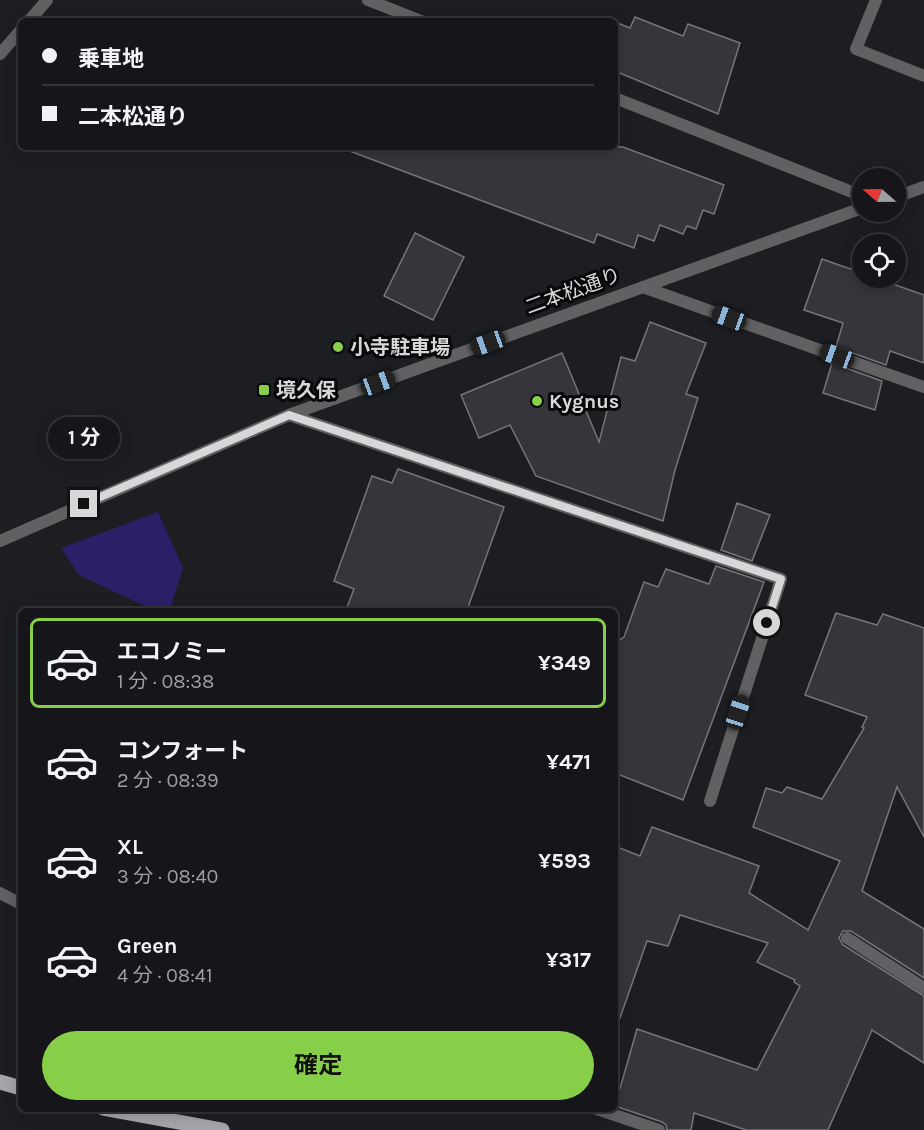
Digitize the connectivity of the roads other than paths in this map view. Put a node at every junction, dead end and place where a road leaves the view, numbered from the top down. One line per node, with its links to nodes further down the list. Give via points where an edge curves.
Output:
1 (47, 0): 4 (street)
2 (368, 0): 5 (street)
3 (876, 0): 8 (street, via 856,49)
4 (32, 18)
5 (413, 18)
6 (18, 33): 7 (street)
7 (0, 54)
8 (924, 76)
9 (618, 99): 11 (street)
10 (924, 187): 12 (street)
11 (852, 192)
12 (906, 193)
13 (852, 212): 14 (street, 二本松通り)
14 (643, 287): 15 (street); 16 (street, 二本松通り)
15 (924, 387)
16 (289, 415): 17 (street, 二本松通り); 18 (street, via 781,579)
17 (0, 541)
18 (710, 801)
19 (0, 893): 20 (street)
20 (18, 902)
21 (847, 938): 22 (street)
22 (924, 988)
23 (0, 1082): 24 (main road)
24 (18, 1087)
25 (125, 1112): 27 (main road)
26 (606, 1112): 28 (street)
27 (222, 1130)
28 (658, 1130)

